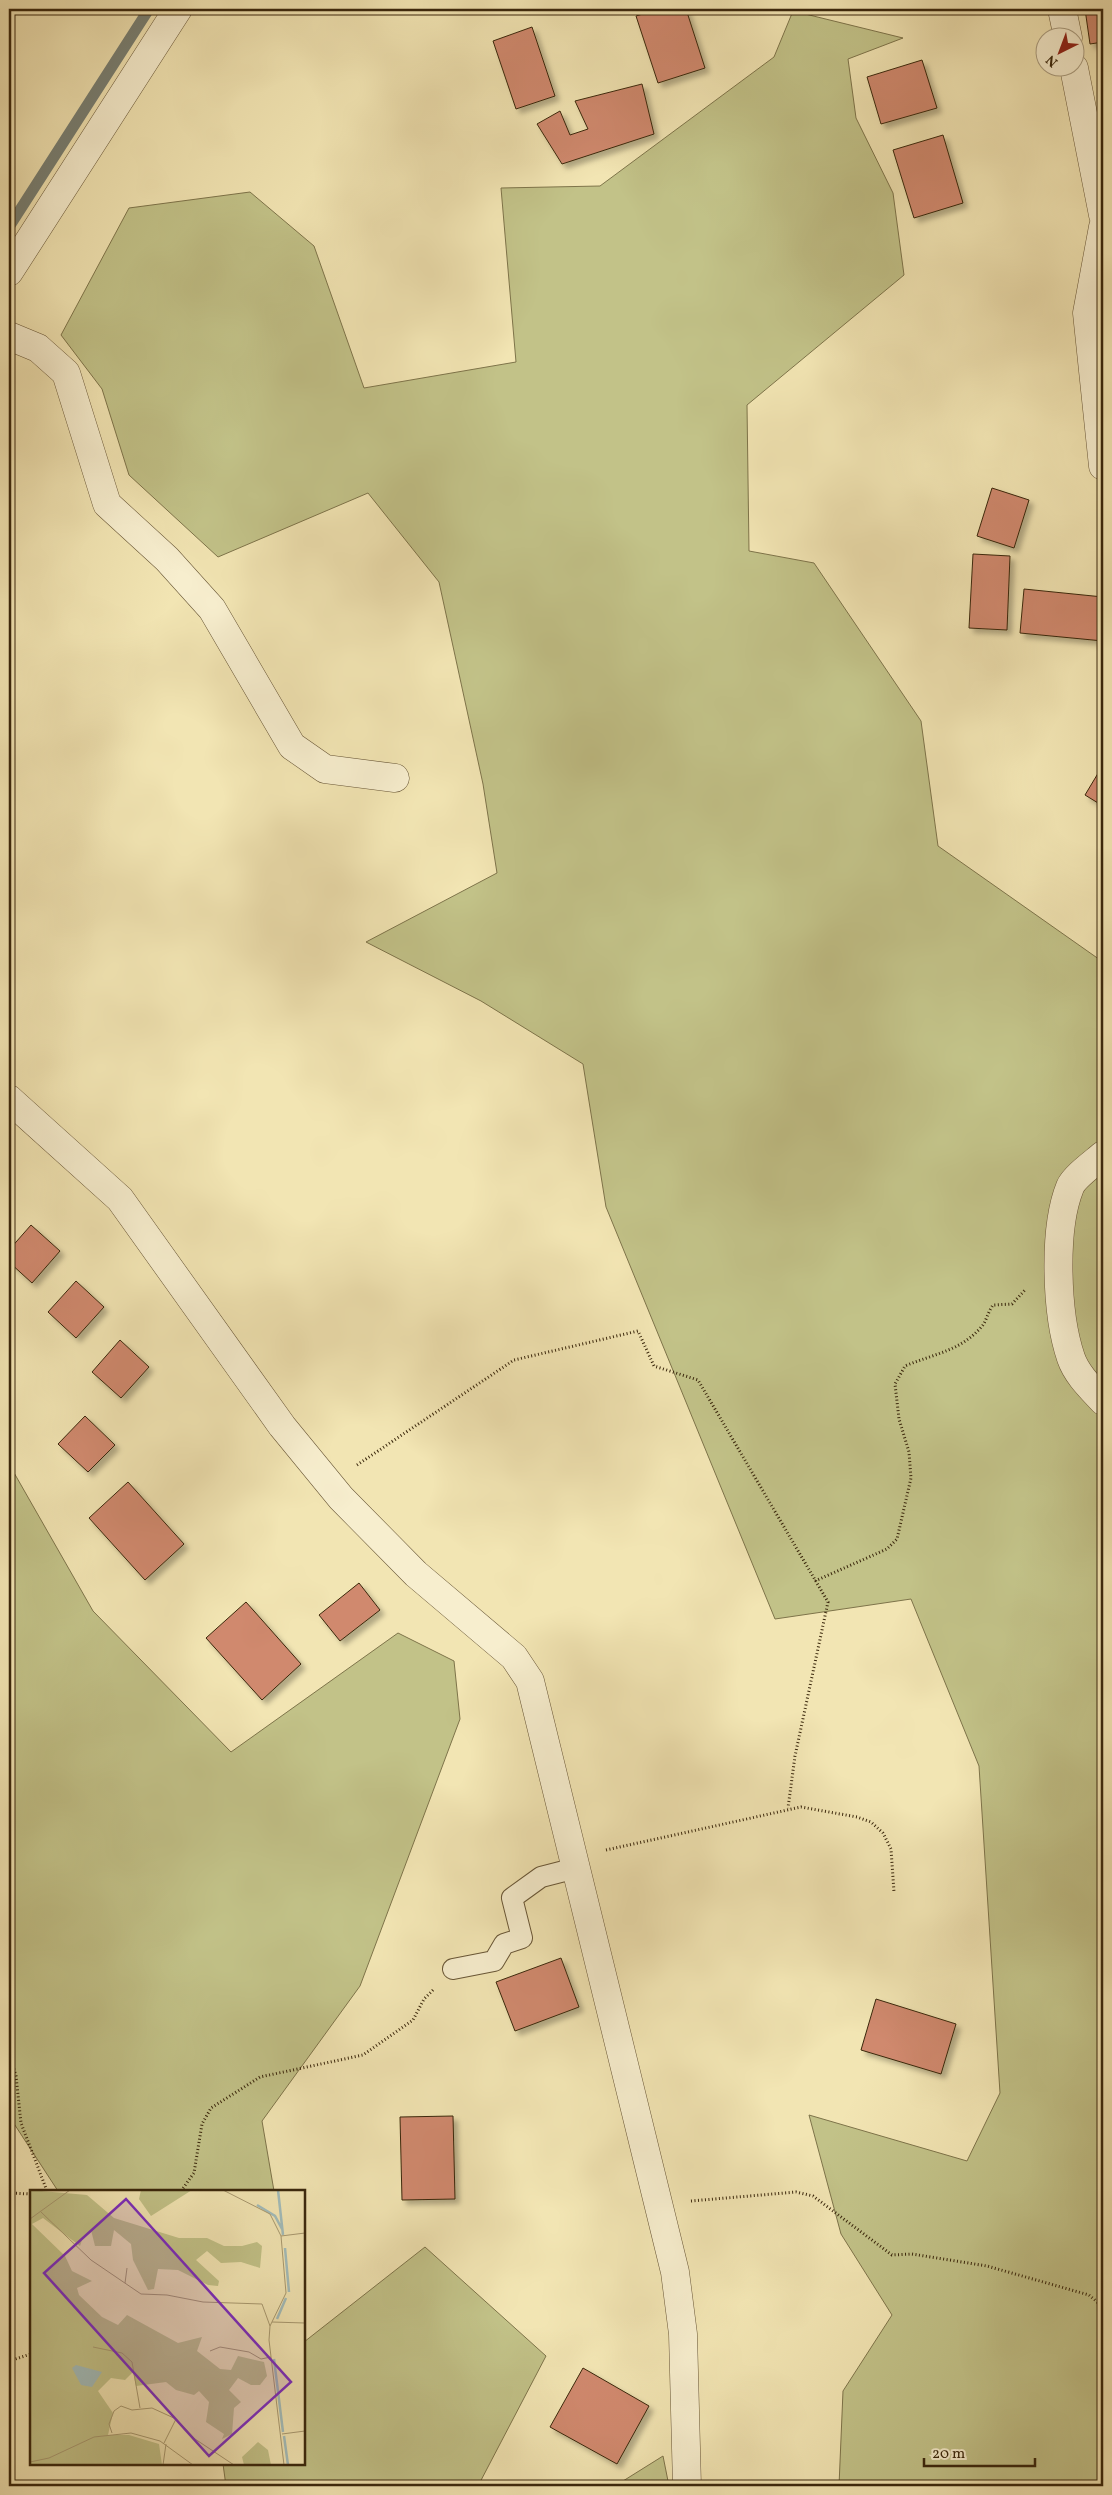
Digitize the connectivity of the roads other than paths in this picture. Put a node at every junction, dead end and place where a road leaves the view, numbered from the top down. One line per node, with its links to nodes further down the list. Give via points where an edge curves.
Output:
1 (178, 9): 7 (street)
2 (1062, 9): 3 (street)
3 (1066, 28)
4 (1076, 78): 5 (street)
5 (1103, 215)
6 (1103, 227): 9 (street, via 1087,313)
7 (9, 272)
8 (9, 336): 10 (street, via 38,348 66,373 107,504 167,559 212,609 292,746 325,769)
9 (1103, 466)
10 (395, 778)
11 (9, 1099): 14 (street, via 120,1199 282,1426 340,1498 416,1574 514,1657 530,1681)
12 (1103, 1155): 13 (street, via 1071,1185 1060,1224 1060,1306 1072,1358 1084,1380)
13 (1103, 1401)
14 (575, 1862): 15 (lane, via 541,1877 512,1898 522,1938 504,1944 494,1961); 16 (street, via 675,2272 683,2334)
15 (453, 1969)
16 (687, 2486)

